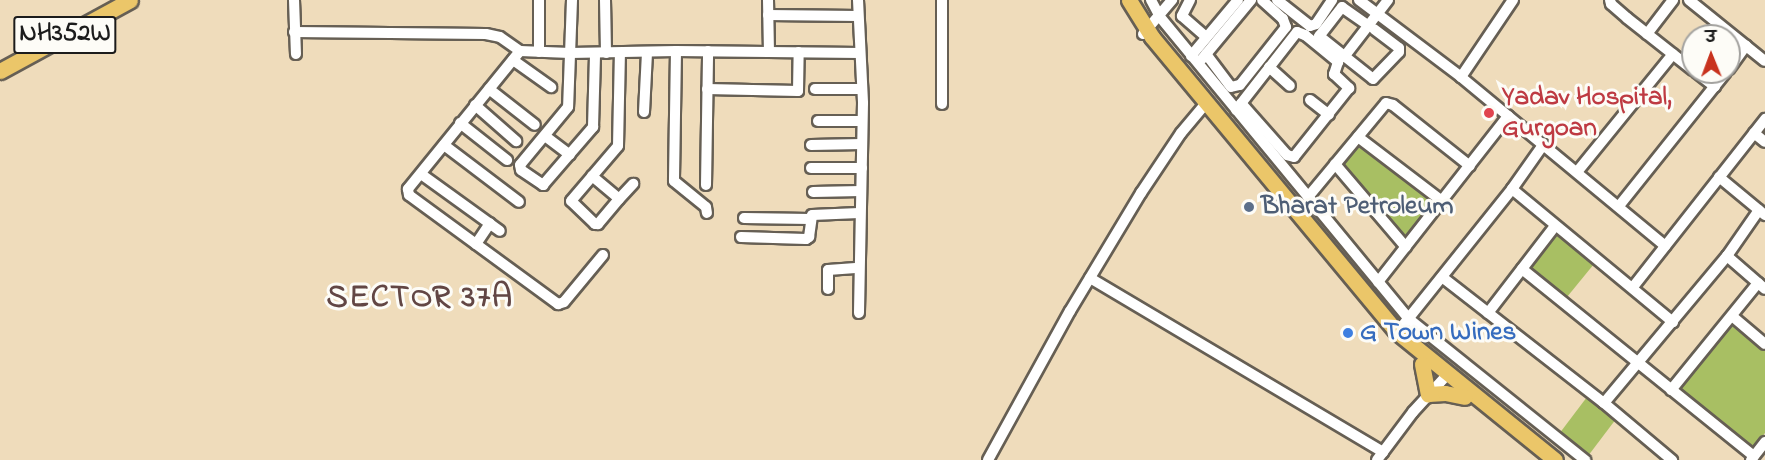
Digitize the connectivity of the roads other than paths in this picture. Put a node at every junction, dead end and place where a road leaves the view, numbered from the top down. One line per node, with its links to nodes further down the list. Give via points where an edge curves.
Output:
1 (110, 0): 56 (highway, NH352W)
2 (130, 0): 58 (highway, NH352W)
3 (294, 0): 31 (street)
4 (539, 0): 41 (street)
5 (572, 0): 42 (street)
6 (605, 0): 43 (street)
7 (768, 0): 26 (street)
8 (858, 0): 27 (street)
9 (942, 0): 70 (street)
10 (1122, 0): 32 (highway)
11 (1129, 0): 32 (highway)
12 (1151, 0): 29 (street)
13 (1172, 0): 29 (street)
14 (1190, 0): 34 (street, via 1182,16)
15 (1238, 0): 34 (street)
16 (1251, 0): 49 (street)
17 (1262, 0): 49 (street, via 1283,19 1286,27 1240,85 1231,87)
18 (1332, 0): 25 (street, via 1312,26 1307,26)
19 (1359, 0): 28 (street)
20 (1388, 0): 28 (street)
21 (1513, 0): 59 (street)
22 (1610, 0): 33 (street)
23 (1673, 0): 33 (street)
24 (1689, 0): 35 (street)
25 (1282, 2)
26 (768, 15): 27 (street); 39 (street)
27 (858, 16): 46 (street)
28 (1380, 16): 30 (street); 59 (street)
29 (1160, 17): 32 (street); 52 (street)
30 (1371, 27): 51 (street); 51 (street, via 1343,7 1333,16 1319,36); 51 (street, via 1399,48 1376,78 1370,78)
31 (294, 32): 36 (street, via 486,34 500,37); 48 (street)
32 (1145, 32): 73 (highway); 133 (highway)
33 (1647, 34): 50 (street)
34 (1206, 37): 52 (street)
35 (1746, 46): 47 (street); 55 (street)
36 (520, 51): 41 (street); 53 (street)
37 (676, 51): 38 (street); 45 (street); 111 (street, via 674,180 706,207)
38 (708, 51): 39 (street); 66 (street)
39 (769, 51): 40 (street)
40 (799, 51): 46 (street); 66 (street, via 796,92)
41 (539, 52): 42 (street)
42 (570, 53): 43 (street); 83 (street, via 568,108)
43 (600, 53): 44 (street); 91 (street, via 593,127)
44 (620, 53): 45 (street); 99 (street, via 618,146)
45 (647, 53): 74 (street)
46 (860, 53): 68 (street)
47 (1741, 53)
48 (296, 54)
49 (1206, 54): 52 (street)
50 (1673, 54): 54 (street); 97 (street)
51 (1345, 58)
52 (1194, 59): 72 (street)
53 (513, 60): 63 (street); 65 (street)
54 (1681, 60)
55 (1765, 61)
56 (0, 62)
57 (1269, 67): 62 (street); 72 (street); 75 (street, via 1296,33 1305,35 1338,62 1335,76 1349,88)
58 (0, 71)
59 (1461, 77): 76 (street)
60 (1711, 84): 64 (street)
61 (1717, 84): 64 (street)
62 (1290, 86)
63 (551, 87)
64 (1715, 87): 110 (street)
65 (489, 89): 71 (street); 81 (street)
66 (707, 89): 102 (street)
67 (815, 89): 68 (street)
68 (862, 89): 78 (street)
69 (1310, 100): 75 (street)
70 (942, 104)
71 (475, 105): 80 (street); 85 (street)
72 (1238, 106): 75 (street, via 1292,157 1297,156); 106 (street)
73 (1203, 107): 128 (street, via 1141,192); 133 (highway)
74 (644, 112)
75 (1329, 115)
76 (1508, 116): 90 (street); 94 (street)
77 (1765, 119): 82 (street)
78 (862, 121): 79 (street); 87 (street)
79 (818, 122)
80 (460, 123): 88 (street); 92 (street)
81 (535, 125)
82 (1754, 133): 86 (street); 100 (street)
83 (545, 136): 91 (street); 91 (street, via 520,164 521,170 545,185)
84 (1358, 137): 93 (street); 94 (street, via 1389,103); 108 (street)
85 (516, 141)
86 (1765, 142)
87 (862, 144): 89 (street); 96 (street)
88 (444, 145): 98 (street); 109 (street)
89 (811, 145)
90 (1543, 145): 97 (street); 103 (street)
91 (570, 155)
92 (507, 160)
93 (1335, 164): 106 (street); 122 (street)
94 (1470, 166): 108 (street)
95 (811, 168): 96 (street)
96 (862, 168): 104 (street)
97 (1577, 172): 110 (street)
98 (421, 174): 116 (street); 120 (street, via 408,189 409,195)
99 (592, 176): 107 (street); 107 (street, via 571,201 595,224)
100 (1719, 177): 113 (street); 121 (street)
101 (633, 184): 107 (street)
102 (706, 185)
103 (1512, 189): 117 (street); 127 (street)
104 (861, 191): 105 (street); 112 (street)
105 (813, 192)
106 (1308, 197): 129 (street)
107 (619, 199)
108 (1442, 201): 122 (street)
109 (519, 202)
110 (1619, 206): 121 (street)
111 (707, 213)
112 (859, 213): 115 (street, via 812,215); 125 (street)
113 (1762, 213): 124 (street)
114 (744, 218): 115 (street)
115 (810, 219): 119 (street, via 808,238)
116 (490, 224): 118 (street); 120 (street)
117 (1555, 226): 126 (street); 131 (street)
118 (500, 231)
119 (741, 237)
120 (476, 244): 123 (street, via 561,304)
121 (1665, 246): 131 (street)
122 (1406, 247): 129 (street)
123 (603, 255)
124 (1727, 256): 130 (street); 138 (street)
125 (859, 268): 132 (street, via 828,270); 135 (street)
126 (1522, 269): 134 (street); 141 (street)
127 (1442, 277): 134 (street); 137 (street)
128 (1090, 278): 149 (street); 151 (street)
129 (1378, 282): 137 (street)
130 (1762, 286): 136 (street)
131 (1633, 287): 138 (street)
132 (828, 290)
133 (1360, 296): 139 (highway); 142 (highway, via 1376,322)
134 (1488, 313): 147 (street)
135 (859, 314)
136 (1732, 316): 140 (street); 144 (street)
137 (1408, 319): 139 (street); 154 (street)
138 (1672, 322): 141 (street)
139 (1396, 332): 143 (highway)
140 (1765, 344)
141 (1636, 363): 144 (street); 147 (street)
142 (1422, 364): 143 (highway); 145 (highway)
143 (1444, 377): 145 (street); 146 (highway); 153 (highway)
144 (1671, 390): 150 (street)
145 (1428, 394): 146 (highway); 149 (street)
146 (1465, 397): 152 (highway)
147 (1604, 403): 155 (street)
148 (1765, 442): 150 (street)
149 (1380, 456)
150 (1752, 458)
151 (988, 460)
152 (1544, 460)
153 (1556, 460)
154 (1585, 460)
155 (1672, 460)

